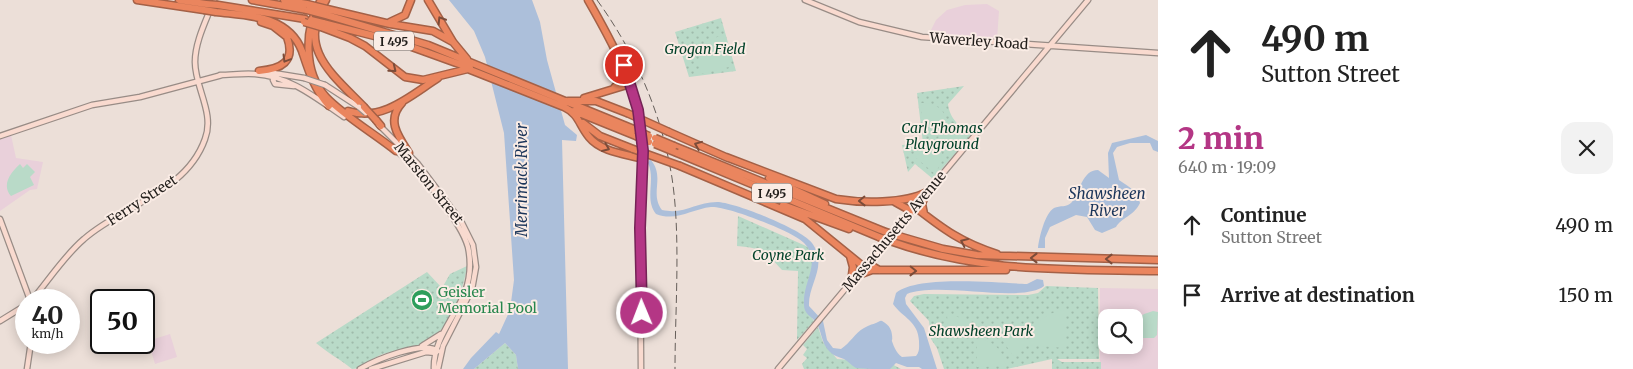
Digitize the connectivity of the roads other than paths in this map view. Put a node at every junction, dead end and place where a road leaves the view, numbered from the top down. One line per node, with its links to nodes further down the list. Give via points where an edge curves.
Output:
1 (137, 0): 14 (highway)
2 (179, 0): 14 (highway, I 495)
3 (252, 0): 15 (highway, I 495)
4 (284, 0): 15 (highway)
5 (314, 0): 16 (highway)
6 (321, 0): 16 (highway)
7 (326, 0): 38 (highway, via 315,29 317,52)
8 (411, 0): 18 (highway, via 402,18 393,22)
9 (428, 0): 20 (highway, one-way to 9)
10 (588, 0): 24 (highway)
11 (805, 0): 21 (main road, Waverley Road, via 859,22 908,34)
12 (1088, 0): 21 (main road, Massachusetts Avenue)
13 (216, 6): 14 (highway, I 495, bridge); 19 (highway, I 495, bridge, via 277,14); 26 (highway, one-way to 26, via 264,22 287,37 290,53 283,65); 31 (main road, Ferry Street, via 196,50); 37 (highway, via 281,25 295,39 312,82)
14 (205, 7)
15 (307, 7): 17 (highway, I 495, bridge)
16 (315, 10): 39 (highway, via 309,37 311,65 324,94)
17 (327, 12): 18 (highway); 23 (highway, I 495, via 421,43)
18 (376, 21): 20 (highway, via 433,31)
19 (322, 25): 23 (highway, I 495, via 398,42); 28 (highway, one-way to 28, via 365,46 405,78 423,80)
20 (453, 42): 25 (highway)
21 (1050, 46): 22 (main road, Waverley Road); 49 (main road, Massachusetts Avenue)
22 (1158, 53)
23 (464, 62): 40 (highway, I 495)
24 (623, 62): 32 (highway); 33 (highway, via 621,80)
25 (476, 67): 28 (highway); 36 (highway)
26 (259, 71): 27 (main road, Marston Street); 29 (main road, Marston Street)
27 (283, 74): 30 (main road); 38 (main road, Marston Street, bridge, via 325,85)
28 (447, 74): 34 (highway)
29 (220, 75): 30 (main road, Marston Street); 31 (main road, Marston Street)
30 (274, 76): 37 (main road, Marston Street, via 300,87)
31 (199, 80): 42 (main road, Marston Street, via 140,97 92,105); 66 (main road, Ferry Street, via 208,126 192,163 163,189 84,239)
32 (630, 84): 33 (highway); 47 (highway, via 640,122)
33 (610, 91): 35 (highway)
34 (407, 98): 39 (highway, via 376,114 356,114); 45 (highway, via 395,113 394,126)
35 (575, 101): 36 (highway); 46 (highway, one-way to 35, bridge, via 596,101)
36 (566, 104): 40 (highway, via 576,114)
37 (329, 106): 44 (main road, Marston Street)
38 (361, 107): 41 (highway, bridge)
39 (340, 108): 44 (highway)
40 (582, 114): 43 (highway, I 495, bridge); 47 (highway, one-way to 47, via 588,136 597,144); 48 (highway, bridge, via 600,136)
41 (381, 126): 45 (main road, Marston Street)
42 (0, 136)
43 (652, 140): 53 (highway, I 495, bridge); 55 (highway, I 495, bridge)
44 (396, 151): 69 (main road, Marston Street, via 435,194 459,227 468,246 470,270 467,285)
45 (409, 153): 71 (main road, Marston Street, via 462,221 475,254 472,289)
46 (726, 157): 50 (highway, one-way to 46, via 832,198); 53 (highway)
47 (643, 159): 80 (main road)
48 (707, 177): 55 (highway, via 818,218); 57 (highway, via 805,220)
49 (927, 192): 50 (highway, via 913,198); 51 (main road, Massachusetts Avenue); 52 (highway, via 922,204)
50 (889, 200): 51 (highway)
51 (913, 209): 52 (highway); 60 (main road, Massachusetts Avenue)
52 (925, 215): 58 (highway, one-way to 52, via 959,239)
53 (851, 218): 56 (highway, I 495)
54 (0, 219): 65 (main road)
55 (868, 232): 56 (highway, I 495)
56 (881, 234): 58 (highway, I 495, bridge, via 944,249); 61 (highway, I 495, bridge, via 890,241 951,259)
57 (848, 253): 60 (highway); 64 (highway, via 854,267)
58 (1009, 257): 59 (highway, I 495, one-way to 58)
59 (1158, 260)
60 (867, 264): 62 (highway); 64 (main road, Massachusetts Avenue)
61 (1027, 269): 62 (highway, one-way to 61); 63 (highway, I 495)
62 (880, 270): 64 (highway, via 865,272)
63 (1158, 271)
64 (851, 283): 74 (main road, Massachusetts Avenue)
65 (27, 289)
66 (41, 289)
67 (15, 312): 68 (main road)
68 (0, 321)
69 (444, 332): 70 (main road); 71 (main road, Marston Street)
70 (417, 348): 71 (main road); 73 (main road)
71 (437, 351): 75 (main road); 78 (main road); 79 (main road)
72 (29, 354): 76 (main road)
73 (376, 360): 75 (main road); 77 (main road)
74 (782, 366): 81 (main road, Massachusetts Avenue)
75 (376, 368)
76 (26, 369)
77 (360, 369)
78 (434, 369)
79 (438, 369)
80 (641, 369)
81 (778, 369)

